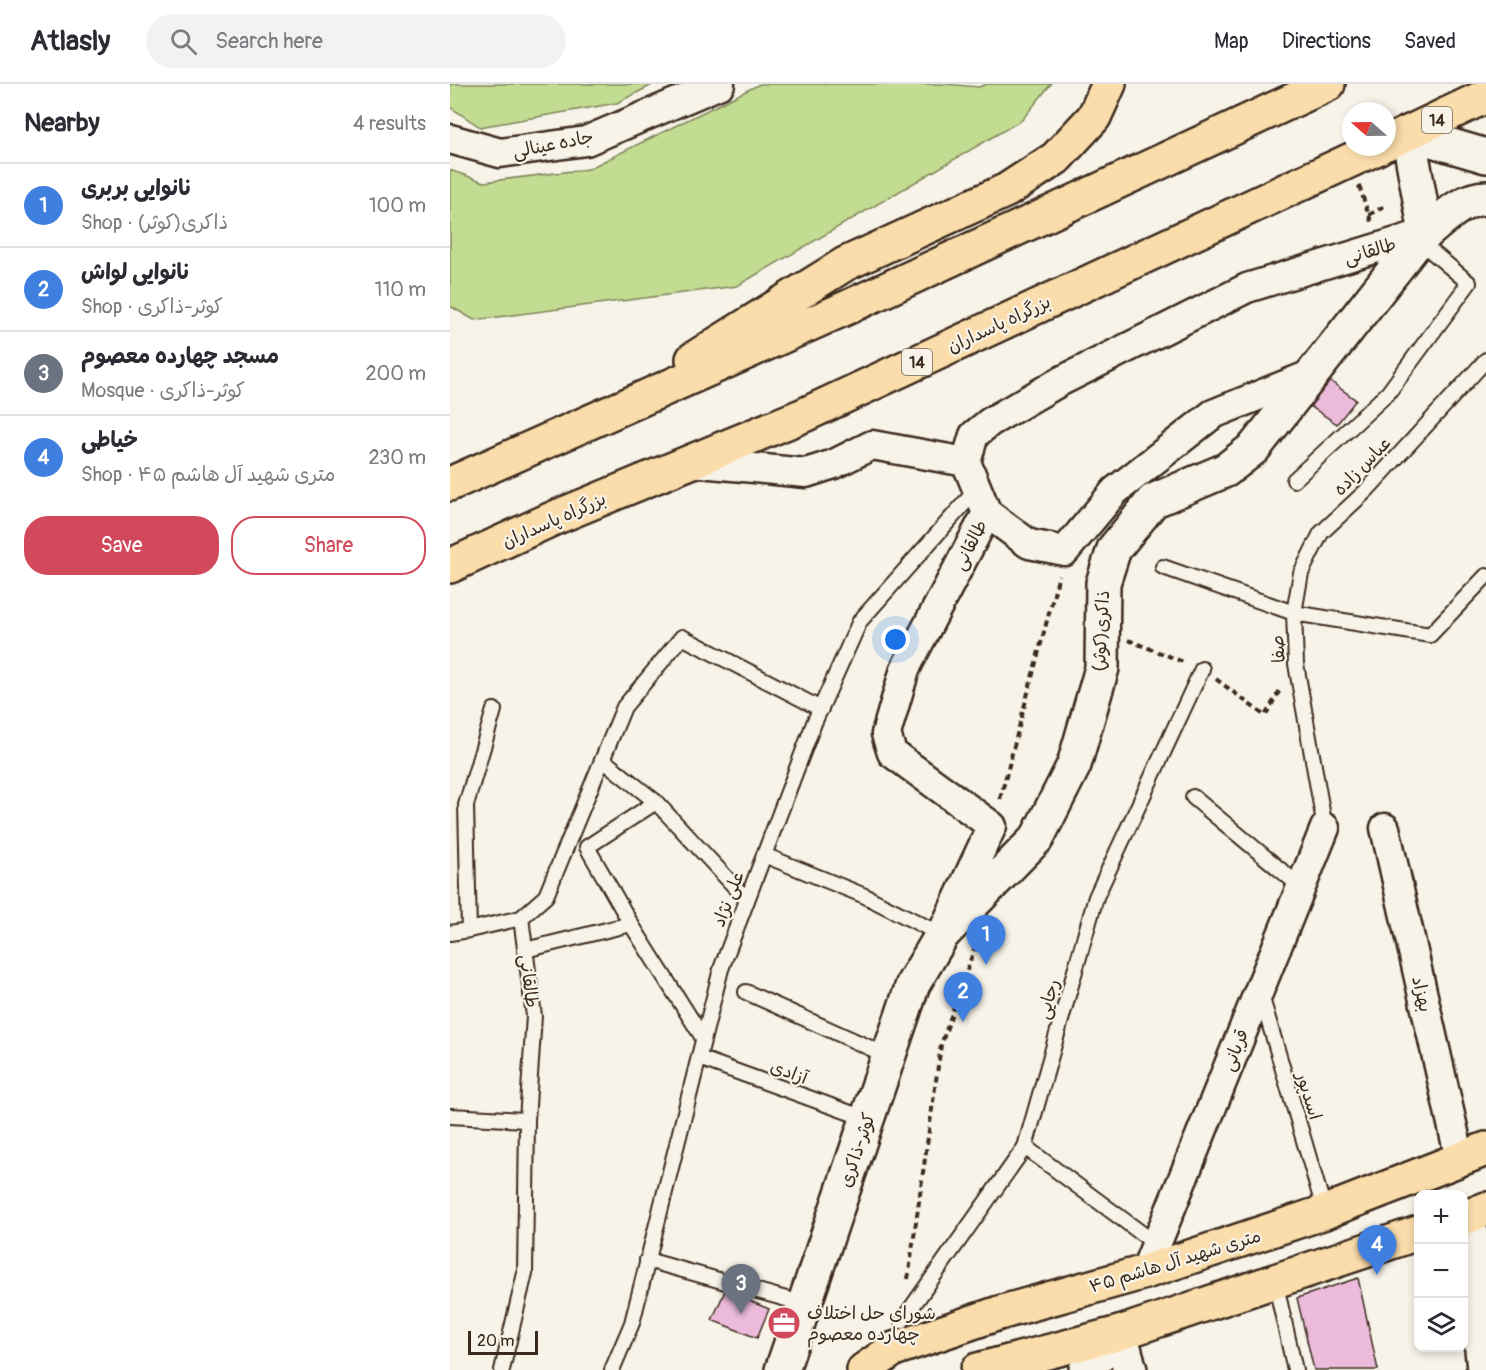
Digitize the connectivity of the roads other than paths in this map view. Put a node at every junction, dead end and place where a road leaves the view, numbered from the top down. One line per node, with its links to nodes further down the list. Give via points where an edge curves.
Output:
1 (720, 84): 6 (street, جاده عینالی, via 586,141 500,153)
2 (1109, 84): 13 (main road, via 1094,117 1056,158 1007,190 844,264 719,340)
3 (1328, 84): 13 (main road)
4 (1486, 96): 5 (main road, 14)
5 (1398, 138): 8 (street); 10 (street)
6 (450, 139)
7 (1360, 156): 14 (main road, بزرگراه پاسداران / 14, via 804,415)
8 (1486, 156)
9 (1486, 198): 10 (street, ذاکری(کوثر), via 1475,198 1450,213)
10 (1422, 237): 12 (street, ذاکری(کوثر)); 15 (street, طالقانی, via 1247,288 1061,381 990,422 974,435); 16 (lane, via 1469,283 1388,393)
11 (1486, 360): 22 (lane, عباس زاده, via 1321,533 1301,573)
12 (1312, 374): 18 (street, via 1213,414 1115,491 1065,551 1029,544); 38 (street, ذاکری(کوثر), via 1254,448 1227,470 1153,501 1114,549 1103,584 1102,668 1074,765 1038,837)
13 (634, 402): 17 (main road)
14 (690, 462): 15 (street, via 806,473 872,445); 19 (main road, بزرگراه پاسداران / 14)
15 (966, 462): 18 (street)
16 (1294, 480)
17 (450, 484)
18 (982, 501): 24 (lane, علی نژاد, via 860,621); 38 (street, طالقانی, via 905,669 886,734 892,753 993,826)
19 (450, 566)
20 (1163, 567): 22 (lane)
21 (1486, 576): 22 (lane, صفا, via 1430,635)
22 (1294, 613): 29 (lane, صفا, via 1296,664)
23 (1202, 669): 48 (lane, رجایی, via 1096,897)
24 (821, 709): 26 (lane, via 682,637 624,707); 31 (lane, علی نژاد)
25 (494, 710): 36 (lane, via 466,805)
26 (603, 760): 28 (lane); 34 (lane, via 546,896)
27 (1193, 797): 32 (lane)
28 (656, 802): 33 (lane); 35 (lane, via 586,847)
29 (1325, 828): 32 (street, قربانی)
30 (1384, 828): 49 (street, بهزاد)
31 (764, 855): 33 (lane, علی نژاد); 38 (lane, via 865,897)
32 (1301, 887): 40 (street, قربانی)
33 (747, 900): 42 (lane, علی نژاد, via 721,969)
34 (521, 918): 36 (lane); 39 (lane, طالقانی)
35 (630, 924): 39 (lane); 42 (lane)
36 (469, 930): 37 (lane)
37 (450, 933)
38 (942, 935): 43 (street, کوثر-ذاکری, via 913,984)
39 (525, 950): 47 (lane, طالقانی, via 534,1016)
40 (1259, 990): 50 (lane, اسدپور); 53 (street, قربانی)
41 (746, 992): 43 (lane)
42 (704, 1038): 44 (lane, علی نژاد)
43 (888, 1056): 46 (street, کوثر-ذاکری)
44 (699, 1058): 46 (lane, آزادی); 54 (lane, علی نژاد)
45 (450, 1116): 47 (lane)
46 (867, 1119): 56 (street, کوثر-ذاکری)
47 (527, 1120): 59 (lane, طالقانی, via 525,1273)
48 (1025, 1147): 53 (lane); 57 (lane, رجایی)
49 (1473, 1154): 50 (main road, ۴۵ متری شهید آل هاشم)
50 (1325, 1212): 53 (main road, ۴۵ متری شهید آل هاشم)
51 (1473, 1214): 67 (street)
52 (1414, 1235): 55 (main road)
53 (1151, 1258): 62 (main road, ۴۵ متری شهید آل هاشم, via 894,1349)
54 (647, 1260): 56 (lane); 60 (lane, علی نژاد, via 632,1323)
55 (1275, 1281): 58 (main road); 66 (lane)
56 (804, 1304): 61 (street, کوثر-ذاکری)
57 (902, 1322)
58 (1120, 1334): 63 (main road); 64 (street); 65 (street)
59 (502, 1370)
60 (612, 1370)
61 (782, 1370)
62 (864, 1370)
63 (978, 1370)
64 (1086, 1370)
65 (1130, 1370)
66 (1295, 1370)
67 (1484, 1370)

